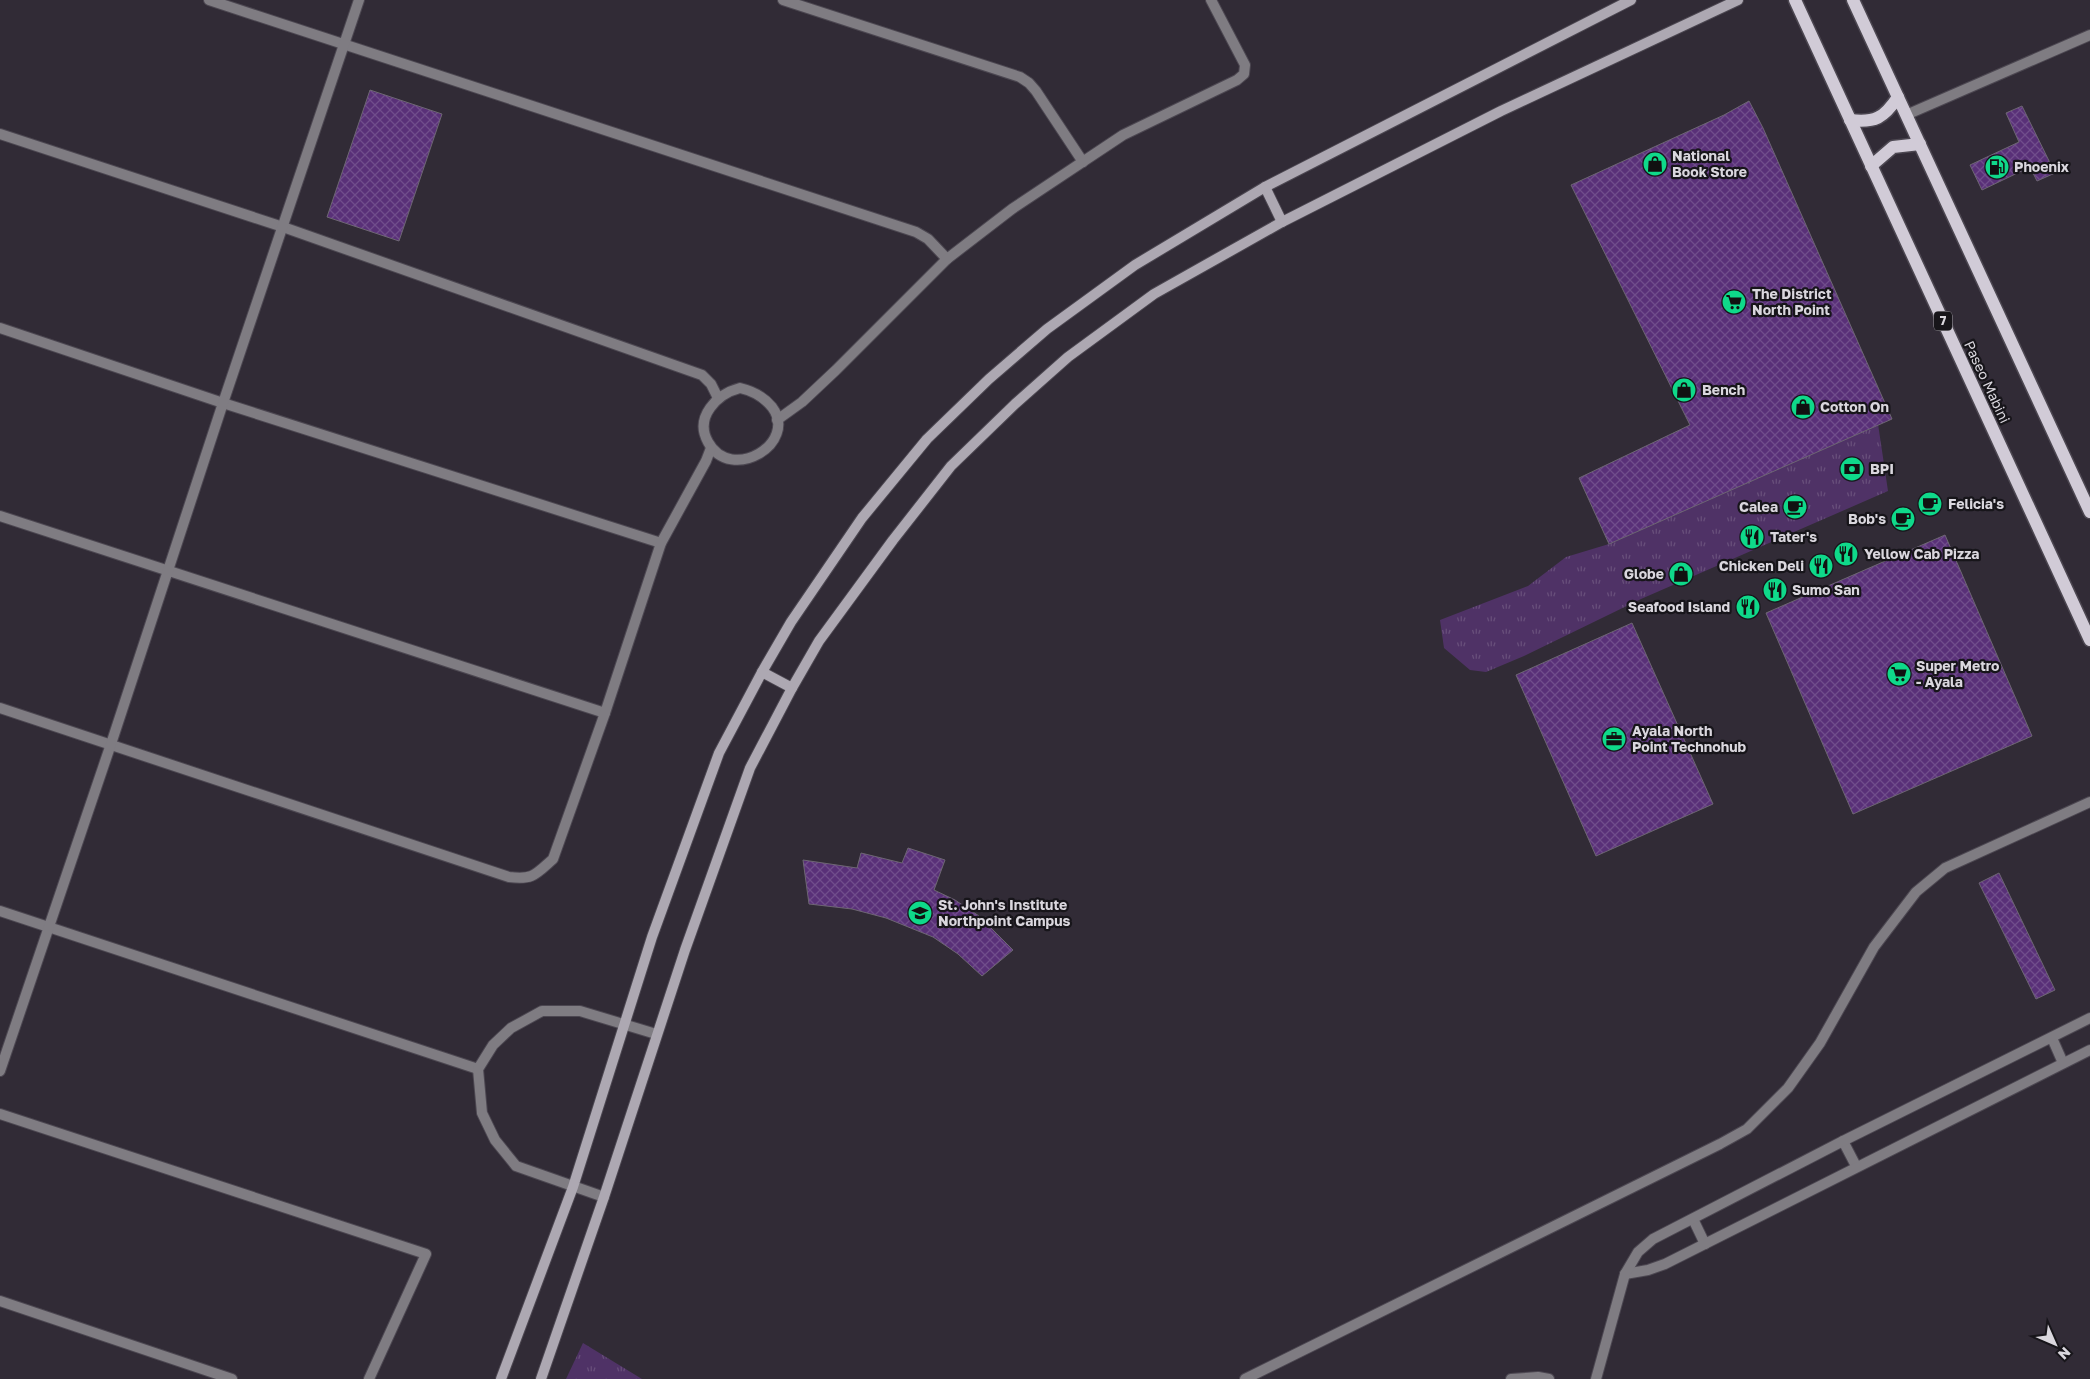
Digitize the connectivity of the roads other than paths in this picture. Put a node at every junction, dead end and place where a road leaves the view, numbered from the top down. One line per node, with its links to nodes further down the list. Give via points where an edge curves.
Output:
1 (209, 0): 10 (street)
2 (359, 0): 10 (street)
3 (783, 0): 16 (street, via 1020,77 1036,91)
4 (1211, 0): 16 (street, via 1246,65 1244,74 1123,135)
5 (1631, 0): 18 (street)
6 (1738, 0): 19 (street, via 1501,111)
7 (1853, 0): 11 (main road)
8 (1794, 1): 13 (main road, Paseo Mabini / 7)
9 (2090, 35): 12 (street)
10 (344, 46): 20 (street); 21 (street, via 916,232)
11 (1898, 97): 12 (main road); 13 (main road, via 1890,110 1879,118 1867,122)
12 (1906, 115): 15 (main road)
13 (1850, 120): 17 (main road, Paseo Mabini / 7)
14 (0, 134): 20 (street)
15 (1920, 144): 17 (main road, via 1893,147); 27 (main road)
16 (1083, 162): 21 (street, via 1012,209)
17 (1871, 166): 31 (main road, Paseo Mabini / 7)
18 (1265, 187): 19 (street); 32 (street, via 1135,266 1047,329 927,439 862,518 791,622)
19 (1282, 222): 33 (street, via 1154,294 1068,357 1015,404 951,466 892,540 819,641)
20 (283, 227): 23 (street, via 702,374); 24 (street)
21 (947, 258): 25 (street, via 802,402)
22 (0, 328): 24 (street)
23 (718, 398): 25 (street, via 740,388 748,390 768,402); 26 (street, via 706,415 704,431)
24 (223, 403): 29 (street); 30 (street)
25 (777, 420): 26 (street, via 773,441 758,455 733,460)
26 (712, 448): 29 (street)
27 (2090, 512)
28 (0, 516): 30 (street)
29 (661, 543): 35 (street)
30 (168, 572): 35 (street); 36 (street)
31 (2090, 640)
32 (762, 672): 33 (street); 41 (street, via 719,753 652,937)
33 (792, 688): 42 (street, via 750,768)
34 (0, 708): 36 (street)
35 (605, 713): 36 (street, via 552,860 526,879 509,877)
36 (111, 744): 39 (street)
37 (2090, 802): 61 (street, via 1945,868 1916,892 1874,946 1820,1043 1788,1088 1747,1129)
38 (0, 911): 39 (street)
39 (48, 928): 46 (street); 47 (street)
40 (2090, 1018): 43 (street)
41 (626, 1024): 42 (street); 46 (street, via 580,1011 542,1011 511,1028 493,1045); 51 (street)
42 (656, 1034): 52 (street)
43 (2052, 1038): 45 (street); 49 (street)
44 (2090, 1050): 45 (street)
45 (2063, 1063): 50 (street)
46 (478, 1069): 51 (street, via 482,1113 495,1140 516,1166)
47 (0, 1071)
48 (0, 1114): 58 (street, via 426,1254)
49 (1843, 1141): 50 (street); 53 (street)
50 (1856, 1166): 54 (street)
51 (573, 1187): 52 (street); 59 (street)
52 (604, 1197): 60 (street)
53 (1693, 1219): 54 (street); 55 (street, via 1653,1239 1638,1252)
54 (1705, 1244): 55 (street, via 1648,1270)
55 (1625, 1274): 64 (street)
56 (0, 1301): 57 (street)
57 (232, 1379)
58 (369, 1379)
59 (501, 1379)
60 (541, 1379)
61 (1245, 1379)
62 (1510, 1379): 63 (street)
63 (1548, 1379)
64 (1596, 1379)

